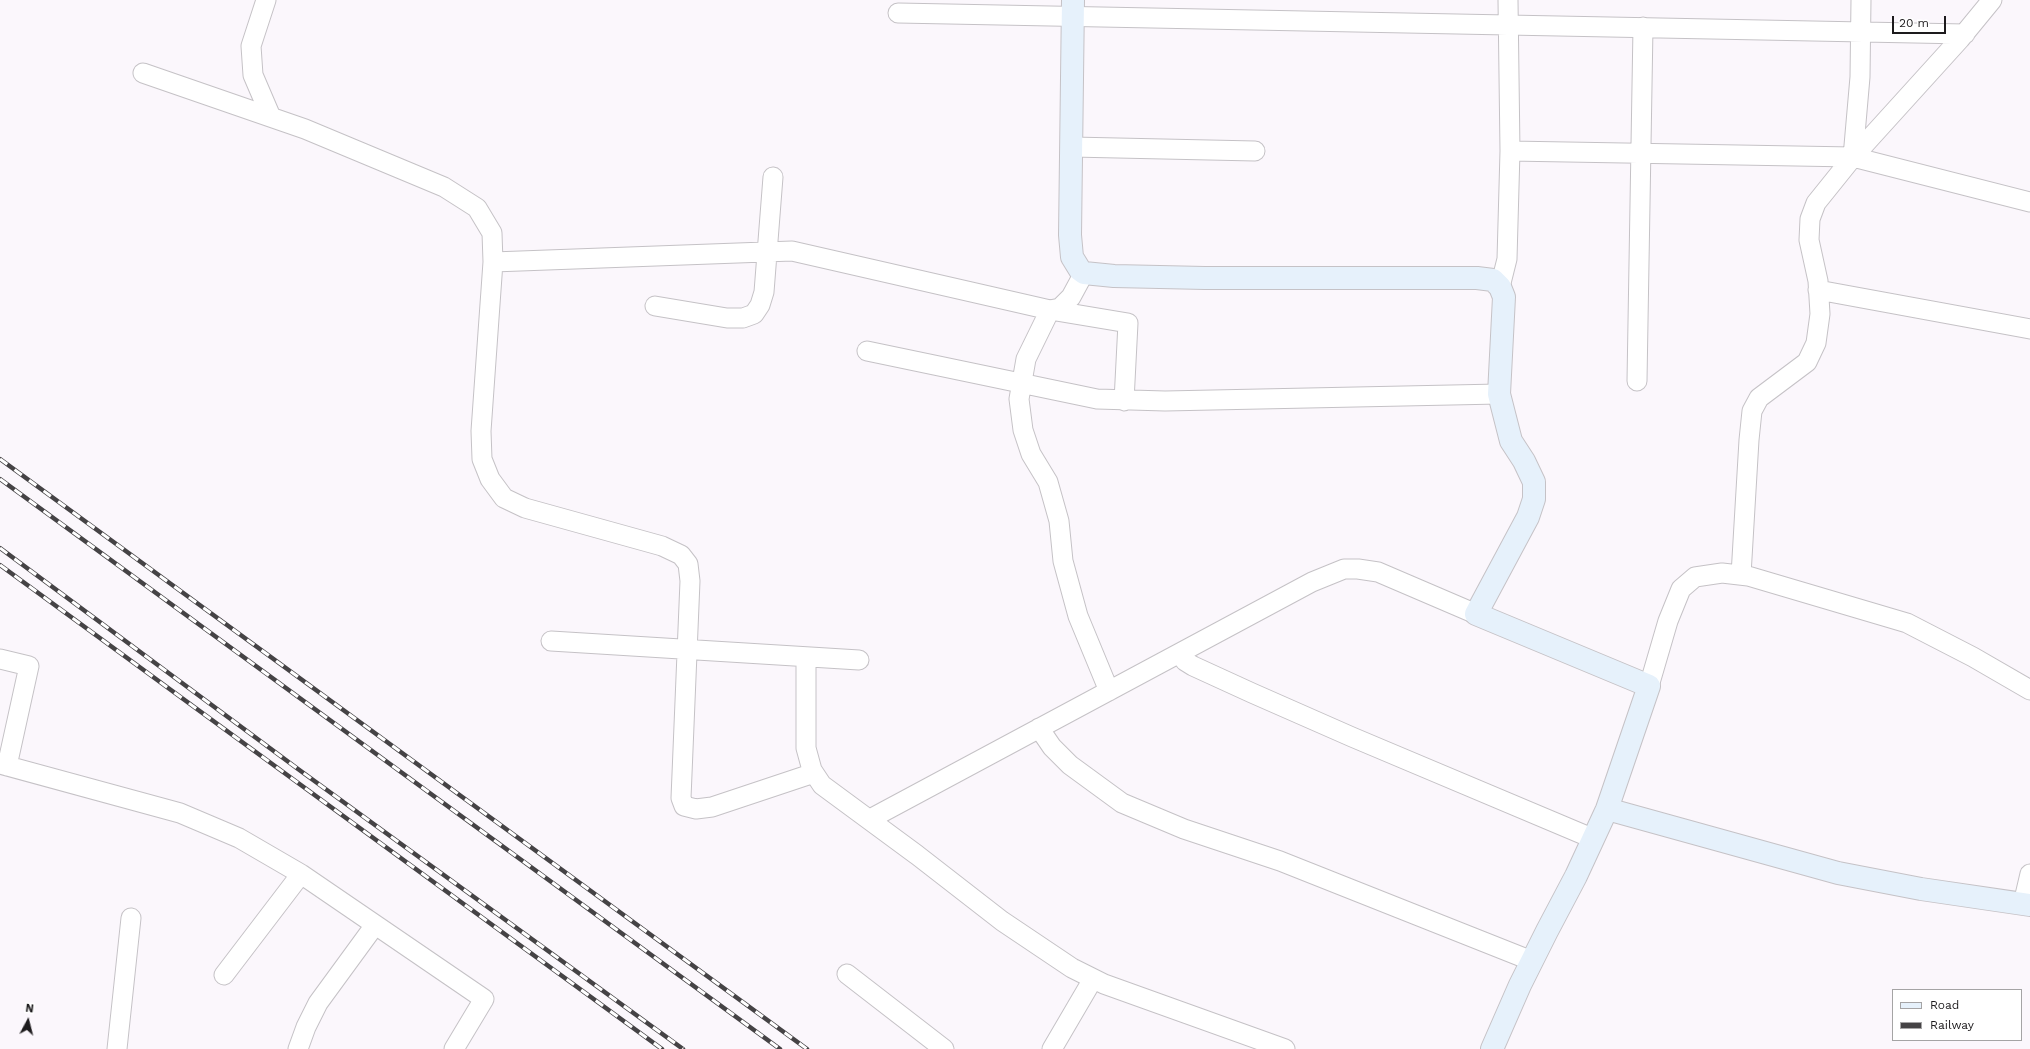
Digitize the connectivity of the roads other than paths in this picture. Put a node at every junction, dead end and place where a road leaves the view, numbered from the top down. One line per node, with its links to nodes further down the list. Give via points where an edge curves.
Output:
1 (266, 0): 12 (street, via 251,46 252,75)
2 (1508, 0): 7 (street)
3 (1861, 0): 9 (street)
4 (1992, 0): 10 (street)
5 (1073, 9): 6 (street); 7 (street); 13 (street)
6 (898, 13)
7 (1509, 24): 8 (street); 15 (street)
8 (1642, 27): 9 (street); 16 (street)
9 (1860, 32): 10 (street); 17 (street, via 1860,77)
10 (1965, 34): 17 (street)
11 (143, 73): 12 (street)
12 (271, 117): 21 (street, via 444,187 477,208 492,233)
13 (1072, 147): 14 (street); 22 (street, via 1070,242 1072,257)
14 (1255, 151)
15 (1510, 151): 16 (street); 23 (street, via 1507,259)
16 (1639, 153): 17 (street); 29 (street)
17 (1853, 157): 19 (street); 24 (street, via 1816,203 1810,219 1808,240)
18 (773, 177): 20 (street)
19 (2030, 202)
20 (767, 252): 21 (street); 25 (street, via 764,292 754,314 743,318 727,318); 26 (street, via 792,251 830,258)
21 (494, 262): 36 (street, via 481,431 482,459 490,479 504,498 525,508 662,546 681,555 688,564 690,581)
22 (1084, 273): 23 (street, via 1206,278 1477,278 1493,280); 26 (street, via 1072,297 1060,308)
23 (1500, 287): 31 (street, via 1504,297)
24 (1818, 290): 27 (street); 33 (street, via 1820,314 1816,343 1807,362 1759,398 1752,411)
25 (655, 306)
26 (1050, 310): 30 (street, via 1026,360); 32 (street, via 1128,322)
27 (2030, 329)
28 (867, 351): 30 (street)
29 (1637, 381)
30 (1022, 384): 32 (street, via 1097,399); 43 (street, via 1019,399 1024,430 1031,454 1048,482 1059,521 1063,561 1078,616)
31 (1500, 394): 32 (street); 34 (street, via 1510,440 1534,482 1534,498 1528,517)
32 (1124, 401)
33 (1741, 575): 41 (street, via 1722,573 1695,577 1681,589 1668,621); 42 (street, via 1907,623)
34 (1476, 614): 37 (street, via 1378,572 1358,568 1344,569 1312,582); 41 (street)
35 (551, 641): 36 (street)
36 (687, 649): 38 (street); 46 (street, via 681,777 681,798 684,806 696,809 712,807)
37 (1180, 653): 43 (street); 49 (street, via 1193,666 1252,693)
38 (806, 657): 40 (street); 46 (street, via 806,748)
39 (0, 659): 45 (street, via 29,666)
40 (859, 660)
41 (1649, 686): 47 (street)
42 (2030, 690)
43 (1109, 691): 44 (street)
44 (1039, 728): 48 (street); 55 (street, via 1052,747 1070,765 1134,809 1184,829 1280,861)
45 (4, 765): 50 (street, via 180,813 239,838)
46 (814, 773): 48 (street, via 822,785)
47 (1607, 809): 49 (street); 52 (street, via 1838,873 1921,889)
48 (870, 819): 58 (street, via 1038,947)
49 (1594, 839): 55 (street)
50 (301, 874): 54 (street); 57 (street)
51 (2030, 874): 52 (street)
52 (2027, 904)
53 (131, 918): 59 (street)
54 (376, 925): 60 (street, via 318,1004); 61 (street, via 484,999)
55 (1532, 961): 65 (street)
56 (847, 974): 62 (street)
57 (224, 975)
58 (1093, 979): 63 (street); 64 (street)
59 (117, 1049)
60 (298, 1049)
61 (454, 1049)
62 (944, 1049)
63 (1052, 1049)
64 (1285, 1049)
65 (1492, 1049)

